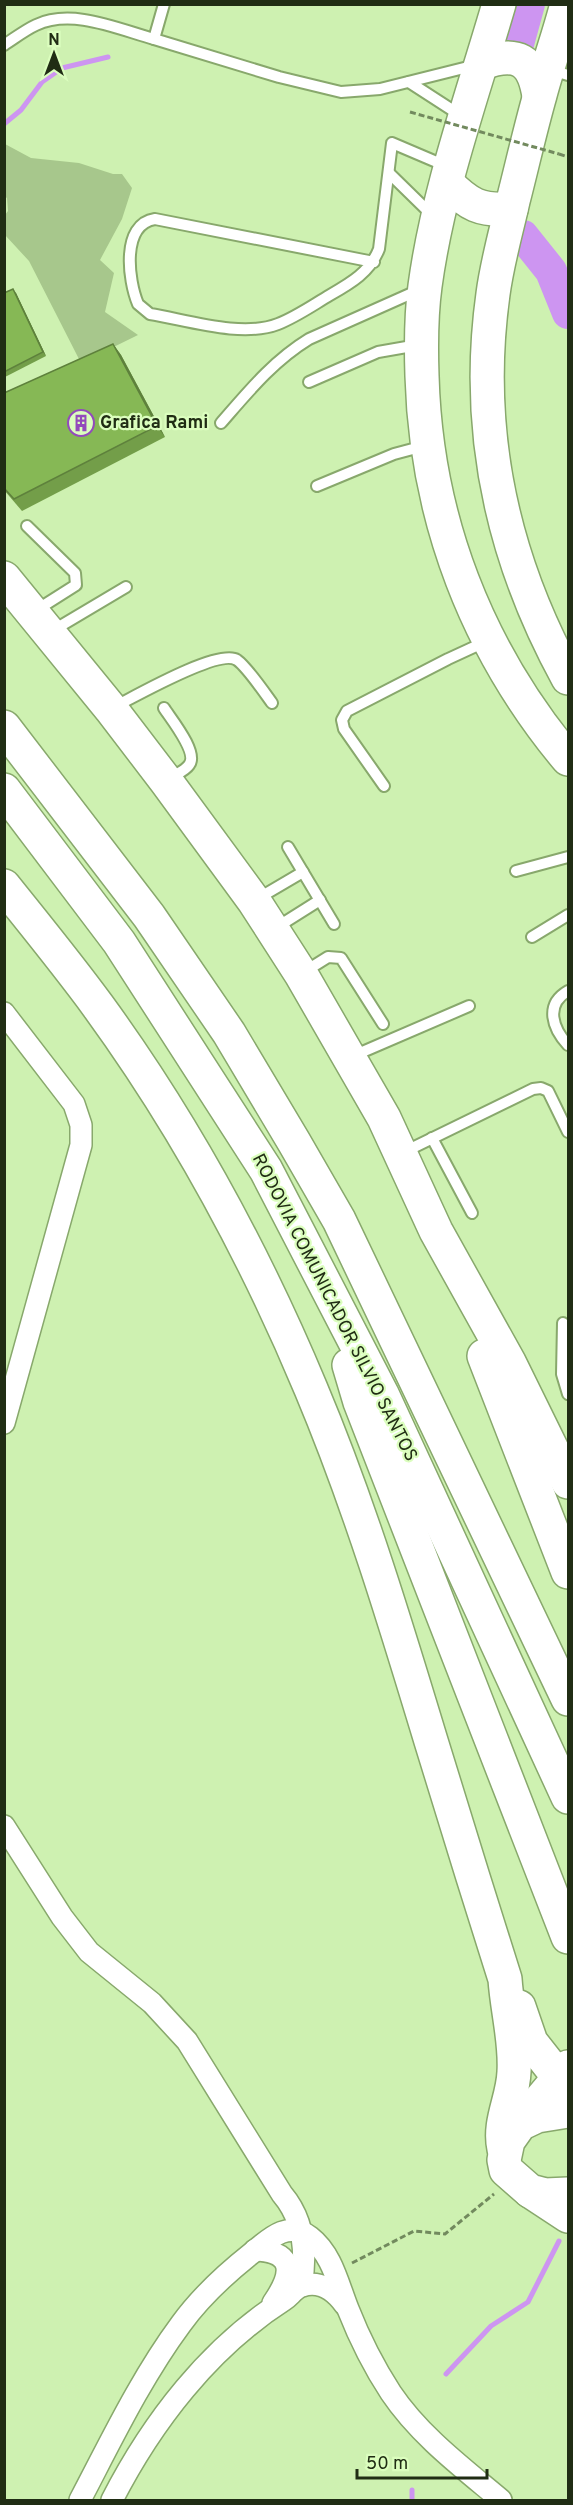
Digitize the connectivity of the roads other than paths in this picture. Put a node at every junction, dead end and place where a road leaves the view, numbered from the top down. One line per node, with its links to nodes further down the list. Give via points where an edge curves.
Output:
1 (164, 4): 4 (lane)
2 (499, 4): 6 (main road)
3 (566, 16): 7 (main road)
4 (154, 39): 5 (lane, via 68,19 37,25); 8 (lane, via 341,92 380,89)
5 (4, 45)
6 (482, 63): 7 (main road, via 518,58 533,72); 8 (lane); 9 (main road)
7 (552, 80): 12 (main road)
8 (409, 81): 9 (lane)
9 (466, 118): 11 (main road)
10 (389, 173): 11 (lane, via 392,143); 13 (lane); 14 (lane)
11 (449, 176): 12 (main road, via 463,199 477,207); 13 (main road)
12 (511, 209): 26 (main road, via 493,292 487,347 491,453 511,546 549,643)
13 (437, 220): 15 (main road)
14 (374, 262): 14 (lane, via 155,219 142,223 134,232 131,266 135,297 150,314 255,329 279,324 310,307 355,280)
15 (424, 287): 16 (main road); 18 (lane, via 292,349 260,377)
16 (421, 345): 17 (lane, via 378,352); 19 (main road)
17 (309, 382)
18 (221, 423)
19 (427, 445): 20 (lane, via 394,454); 25 (main road, via 455,564)
20 (317, 486)
21 (27, 526): 24 (lane, via 77,578 76,585)
22 (4, 578): 24 (main road)
23 (126, 587): 24 (lane)
24 (41, 623): 29 (main road)
25 (490, 640): 31 (main road, via 543,730); 33 (lane, via 347,711 342,720 344,729)
26 (568, 678)
27 (272, 703): 29 (lane, via 237,660 226,657 216,658)
28 (164, 708): 32 (lane, via 190,748 192,758 190,765)
29 (111, 709): 32 (main road)
30 (4, 727): 64 (main road, via 149,916 229,1033 294,1142 339,1220)
31 (568, 759)
32 (166, 781): 41 (main road)
33 (384, 786)
34 (4, 790): 58 (main road, RODOVIA COMUNICADOR SILVIO SANTOS, via 120,942 195,1057 266,1170)
35 (288, 847): 38 (lane)
36 (568, 857): 37 (lane)
37 (516, 871)
38 (303, 872): 40 (lane); 41 (lane)
39 (4, 886): 68 (main road, via 98,1006 142,1070 225,1209 288,1336 341,1461 380,1571)
40 (320, 900): 43 (lane); 44 (lane)
41 (254, 901): 44 (main road)
42 (568, 915): 45 (lane)
43 (334, 924)
44 (273, 929): 46 (main road)
45 (532, 937)
46 (302, 974): 50 (lane, via 328,957 341,958); 52 (main road)
47 (568, 991): 51 (lane, via 557,1001 552,1015)
48 (469, 1006): 52 (lane)
49 (9, 1020): 61 (street, via 74,1104 81,1125 81,1145)
50 (383, 1024)
51 (568, 1045)
52 (350, 1057): 55 (main road)
53 (568, 1132): 54 (lane, via 548,1092 541,1088)
54 (432, 1138): 55 (lane); 56 (lane)
55 (402, 1153): 57 (main road)
56 (472, 1214)
57 (436, 1232): 62 (main road, via 509,1362); 63 (main road)
58 (321, 1278): 65 (main road, RODOVIA COMUNICADOR SILVIO SANTOS, via 382,1394); 67 (main road, via 360,1402)
59 (563, 1323): 60 (lane, via 562,1374)
60 (568, 1394)
61 (4, 1422)
62 (568, 1482)
63 (568, 1572)
64 (568, 1698)
65 (568, 1797)
66 (4, 1826): 74 (street, via 89,1952 152,2003 187,2041 291,2204)
67 (568, 1937)
68 (505, 1979): 69 (main road, via 531,2042); 71 (main road, via 514,2071 513,2092 501,2137)
69 (565, 2078): 71 (main road)
70 (568, 2111): 71 (main road, via 537,2116)
71 (516, 2160): 72 (main road, via 545,2195); 73 (main road)
72 (568, 2194)
73 (568, 2216)
74 (292, 2231): 75 (street); 76 (street, via 305,2260); 78 (street, via 320,2246)
75 (255, 2250): 77 (street, via 276,2253 287,2265 286,2280); 79 (street, via 182,2322 146,2376)
76 (301, 2286): 77 (street); 78 (street, via 330,2289)
77 (270, 2308): 80 (street, via 183,2390 129,2467)
78 (347, 2308): 81 (street, via 392,2394 416,2425)
79 (83, 2498)
80 (111, 2500)
81 (501, 2500)

